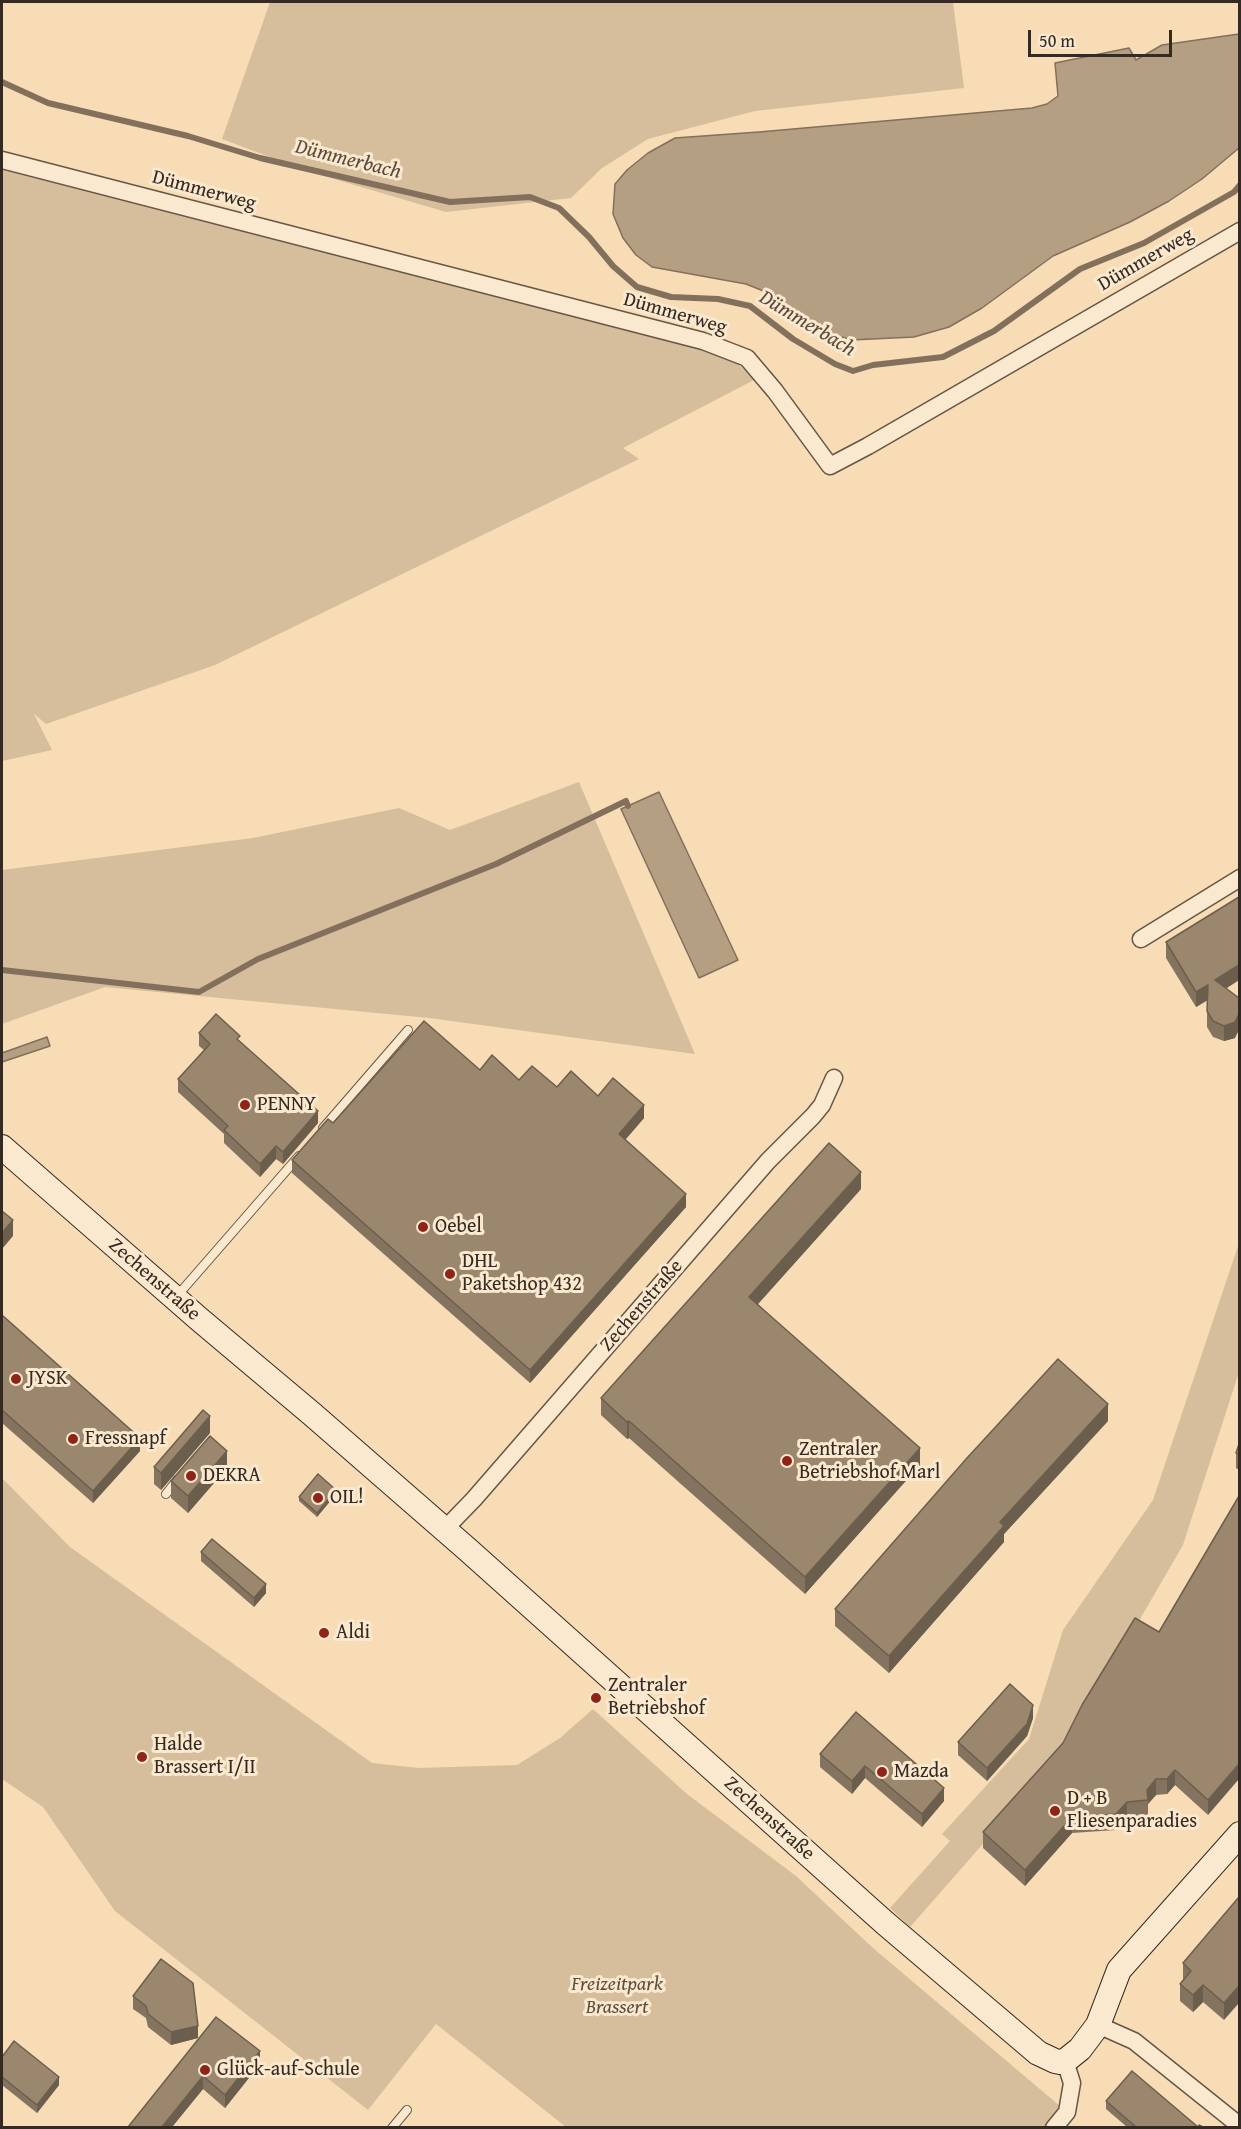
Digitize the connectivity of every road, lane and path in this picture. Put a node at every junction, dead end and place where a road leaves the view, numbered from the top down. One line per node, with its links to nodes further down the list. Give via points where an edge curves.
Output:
1 (2, 160): 2 (street, Dümmerweg, via 703,341 747,358 830,466)
2 (1239, 231)
3 (1239, 878): 4 (street)
4 (1141, 939)
5 (408, 1030): 7 (lane)
6 (834, 1078): 13 (street, Zechenstraße, via 813,1116 768,1161)
7 (317, 1135)
8 (2, 1147): 10 (street, Zechenstraße)
9 (302, 1153): 10 (lane)
10 (175, 1299): 13 (street, Zechenstraße)
11 (187, 1469): 12 (lane)
12 (166, 1494)
13 (444, 1530): 16 (street, Zechenstraße, via 1027,2045 1055,2061)
14 (1239, 1834): 15 (street, via 1119,1970)
15 (1098, 2025): 16 (street); 18 (street, via 1134,2041)
16 (1065, 2061): 20 (street, via 1072,2083 1067,2112)
17 (407, 2110): 19 (lane)
18 (1235, 2121)
19 (392, 2127)
20 (1054, 2127)

